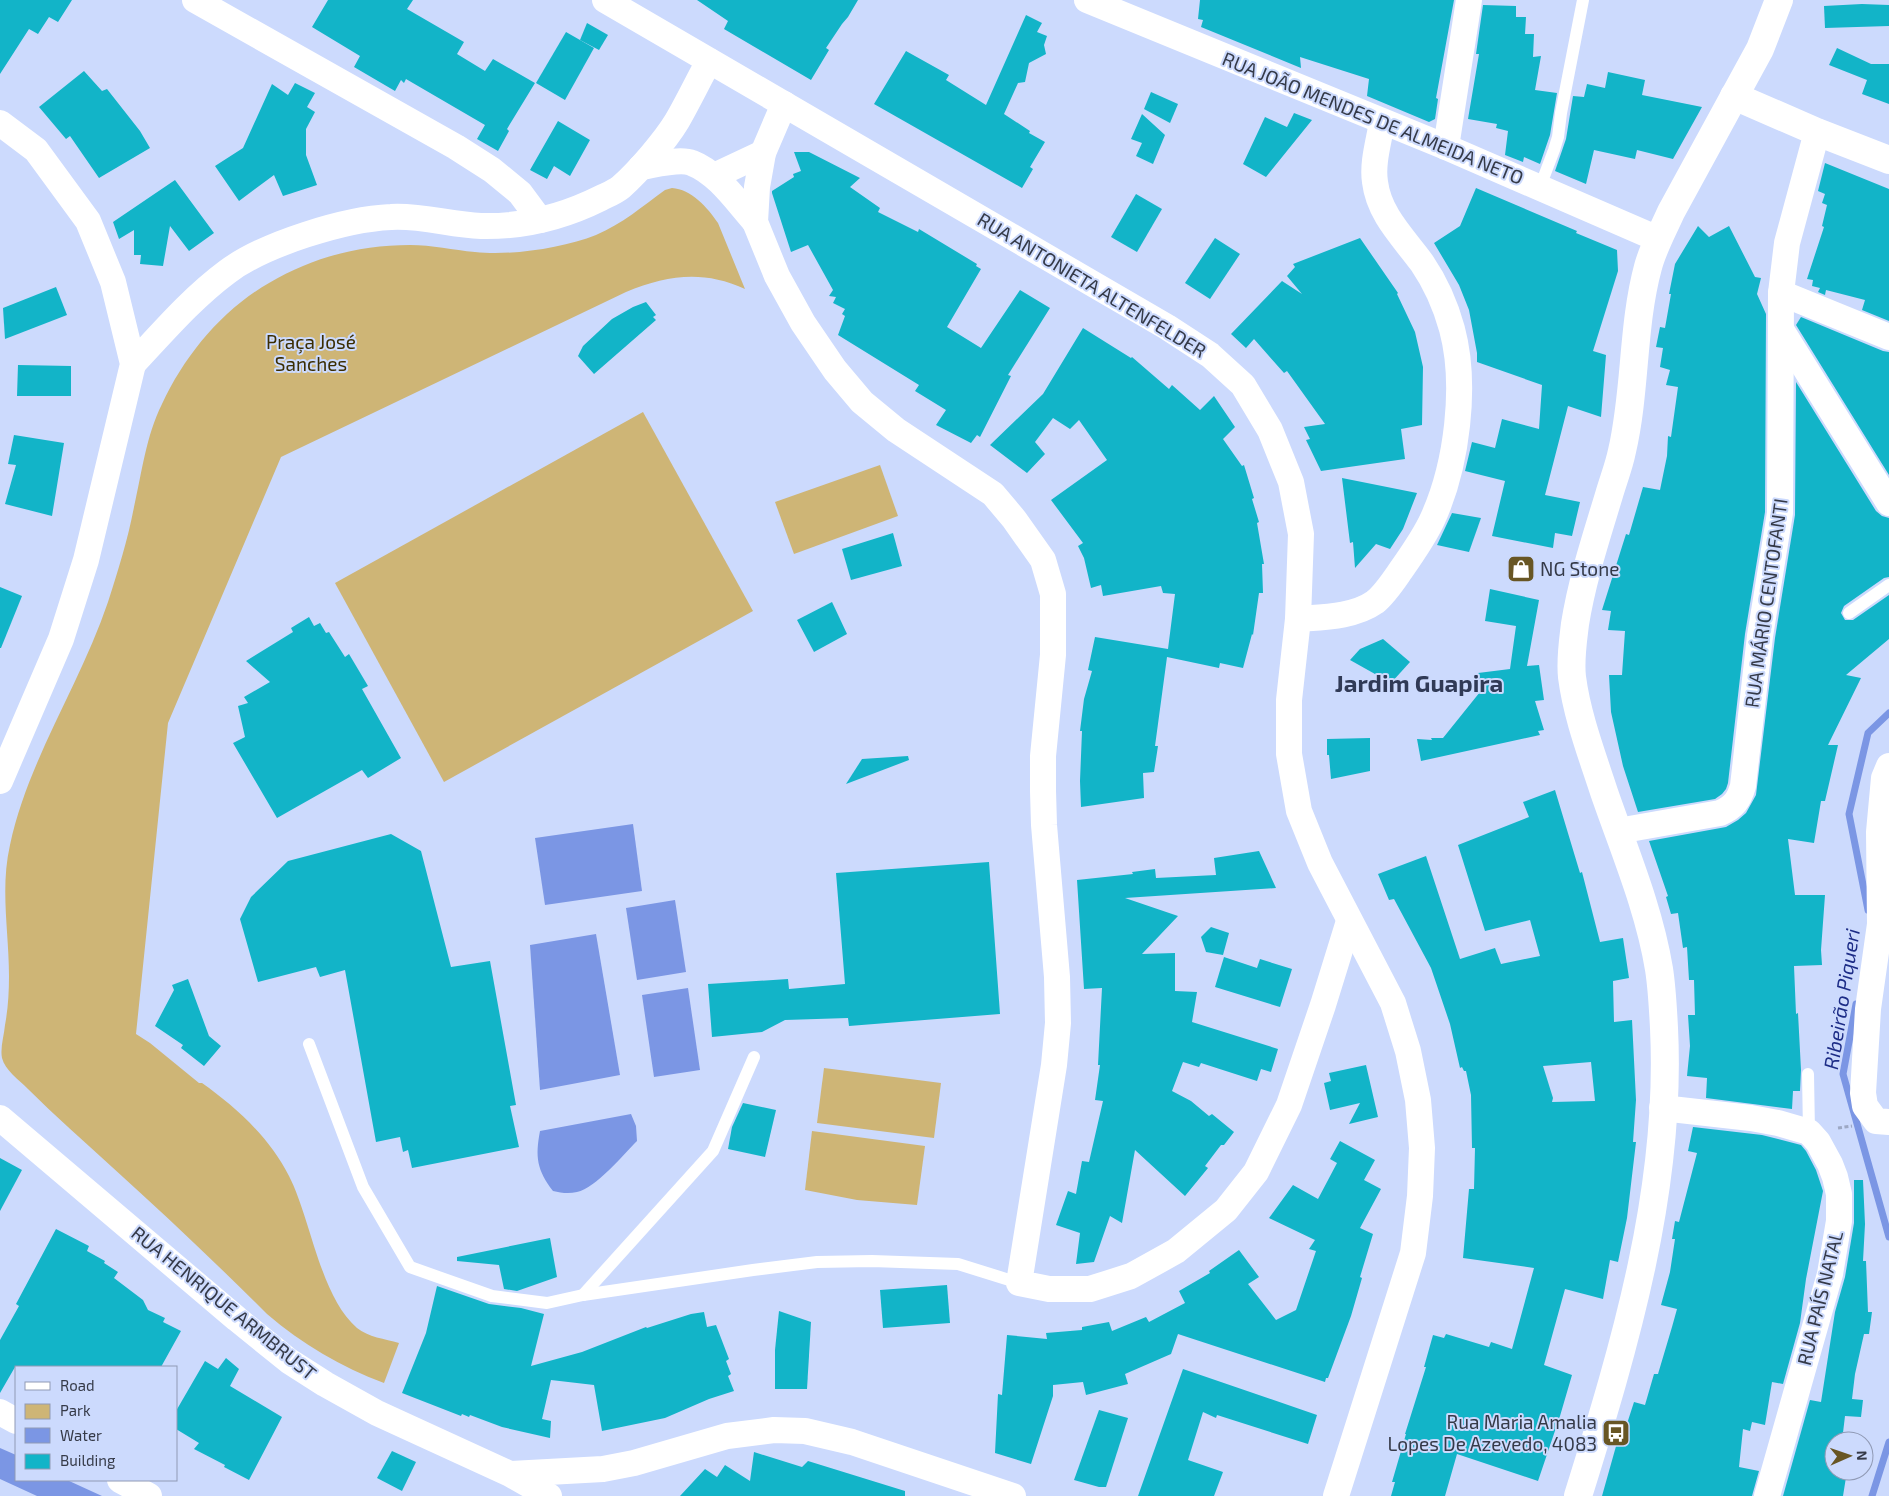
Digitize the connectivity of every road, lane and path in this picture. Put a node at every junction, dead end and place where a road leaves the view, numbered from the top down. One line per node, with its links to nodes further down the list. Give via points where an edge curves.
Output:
1 (195, 0): 21 (street, via 456,147 520,193)
2 (605, 0): 7 (street, RUA ANTONIETA ALTENFELDER)
3 (1087, 0): 10 (street, RUA JOÃO MENDES DE ALMEIDA NETO)
4 (1469, 0): 14 (street)
5 (1583, 0): 20 (lane, via 1558,137)
6 (1779, 0): 8 (main road, via 1760,49)
7 (709, 61): 9 (street, RUA ANTONIETA ALTENFELDER); 12 (street)
8 (1734, 96): 13 (main road); 23 (main road)
9 (784, 104): 15 (street); 31 (street, RUA ANTONIETA ALTENFELDER, via 1167,327 1210,355 1243,385 1270,430 1291,482 1301,534)
10 (1382, 122): 14 (street, RUA JOÃO MENDES DE ALMEIDA NETO); 31 (street, via 1374,182 1380,203 1422,264 1440,297 1452,329 1459,376 1453,456 1433,518 1412,554 1374,602 1354,612)
11 (0, 123): 27 (street, via 36,150 88,221 113,282)
12 (676, 123): 17 (street); 18 (street)
13 (1817, 132): 16 (main road); 24 (street, RUA MÁRIO CENTOFANTI, via 1787,243)
14 (1446, 147): 20 (street, RUA JOÃO MENDES DE ALMEIDA NETO)
15 (763, 153): 19 (street); 22 (street)
16 (1889, 160)
17 (691, 162): 18 (street); 19 (street)
18 (641, 166): 21 (street, via 619,189 556,217)
19 (714, 176): 22 (street)
20 (1540, 187): 23 (street, RUA JOÃO MENDES DE ALMEIDA NETO)
21 (540, 220): 27 (street, via 480,226 429,218 390,217 344,225 293,240 268,249 228,271)
22 (755, 222): 43 (street, via 777,276 803,323 835,370 862,402 896,430 993,494 1043,560 1053,594 1043,791 1058,1023)
23 (1658, 239): 34 (main road, via 1641,302 1622,452 1583,584 1572,653 1572,676 1579,710)
24 (1781, 293): 25 (street, RUA MÁRIO CENTOFANTI); 26 (street)
25 (1782, 331): 28 (street); 34 (street, RUA MÁRIO CENTOFANTI, via 1779,529 1760,636 1743,786 1732,808 1720,813)
26 (1889, 336)
27 (133, 364): 33 (street, via 86,560 58,647)
28 (1889, 503)
29 (1889, 585): 30 (lane)
30 (1849, 613)
31 (1298, 619): 35 (street, RUA ANTONIETA ALTENFELDER, via 1289,700 1290,754 1299,811)
32 (1889, 766): 41 (street, via 1884,778 1879,832 1880,924 1868,1008 1863,1093 1865,1106)
33 (0, 781)
34 (1618, 830): 39 (main road, via 1648,918 1660,971 1664,1030)
35 (1348, 921): 43 (street, via 1289,1105 1256,1172 1226,1210 1176,1251 1131,1276 1090,1289 1049,1289); 52 (street, RUA ANTONIETA ALTENFELDER, via 1393,1003 1408,1051 1418,1100 1422,1148 1413,1253)
36 (309, 1044): 44 (lane, via 364,1187 410,1266 492,1296 547,1302)
37 (754, 1057): 44 (lane, via 713,1151)
38 (1808, 1074): 42 (lane)
39 (1662, 1108): 42 (street, via 1751,1118); 53 (main road, via 1656,1179 1638,1283 1608,1399)
40 (0, 1118): 47 (street, RUA HENRIQUE ARMBRUST, via 289,1361 377,1413)
41 (1883, 1121)
42 (1809, 1132): 54 (street, RUA PAÍS NATAL, via 1818,1142 1835,1177 1839,1221 1822,1307)
43 (1019, 1283): 44 (lane, via 958,1264 817,1262)
44 (584, 1295)
45 (0, 1412): 46 (street)
46 (15, 1420)
47 (510, 1474): 50 (street, RUA HENRIQUE ARMBRUST); 51 (street, via 603,1469 728,1436 790,1430 852,1442)
48 (122, 1481): 49 (street)
49 (149, 1496)
50 (549, 1496)
51 (1013, 1496)
52 (1336, 1496)
53 (1578, 1496)
54 (1767, 1496)

